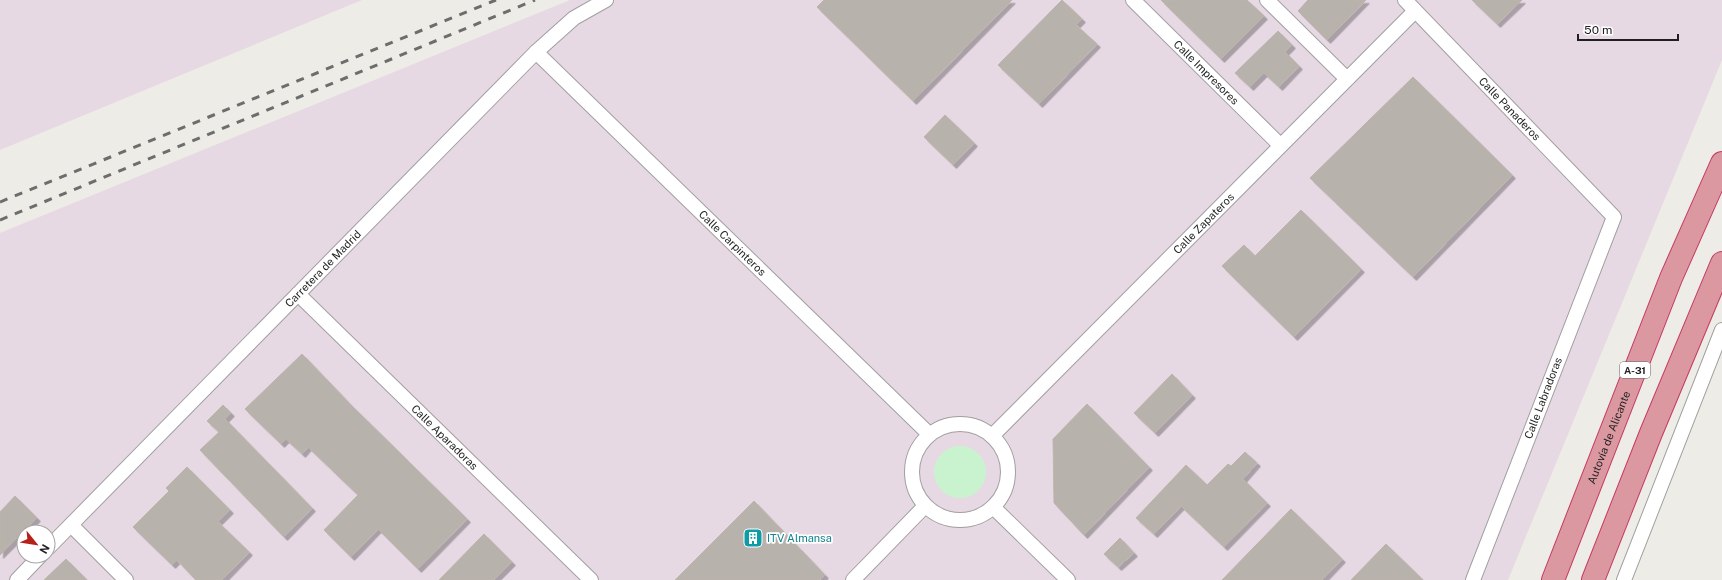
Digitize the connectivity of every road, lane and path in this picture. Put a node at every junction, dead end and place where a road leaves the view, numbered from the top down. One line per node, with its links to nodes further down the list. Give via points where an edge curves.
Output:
1 (606, 0): 6 (street, Carretera de Madrid, via 574,18)
2 (1133, 0): 8 (street, Calle Impresores)
3 (1267, 0): 7 (street)
4 (1405, 0): 5 (street, Calle Panaderos)
5 (1415, 11): 7 (street, Calle Zapateros); 10 (street, Calle Panaderos)
6 (536, 52): 12 (street, Carretera de Madrid); 14 (street, Calle Carpinteros)
7 (1347, 79): 8 (street, Calle Zapateros)
8 (1280, 145): 15 (street, Calle Zapateros)
9 (1722, 163): 27 (highway, Autovía de Alicante / A-31, via 1671,278)
10 (1614, 217): 26 (street, Calle Labradoras)
11 (1722, 263): 28 (highway)
12 (298, 294): 18 (street, Carretera de Madrid); 23 (street, Calle Aparadoras)
13 (1722, 330): 29 (street)
14 (929, 434): 15 (street, via 941,427 968,424); 16 (street, via 916,452 911,477 916,493)
15 (992, 436): 17 (street, via 1002,448 1008,464 1002,496)
16 (925, 506): 17 (street, via 936,515 950,520 965,520 979,516); 24 (street)
17 (993, 506): 25 (street)
18 (70, 526): 19 (street, Carretera de Madrid); 22 (street)
19 (56, 540)
20 (32, 564): 21 (street)
21 (16, 580)
22 (126, 580)
23 (591, 580)
24 (853, 580)
25 (1068, 580)
26 (1473, 580)
27 (1553, 580)
28 (1593, 580)
29 (1624, 580)

